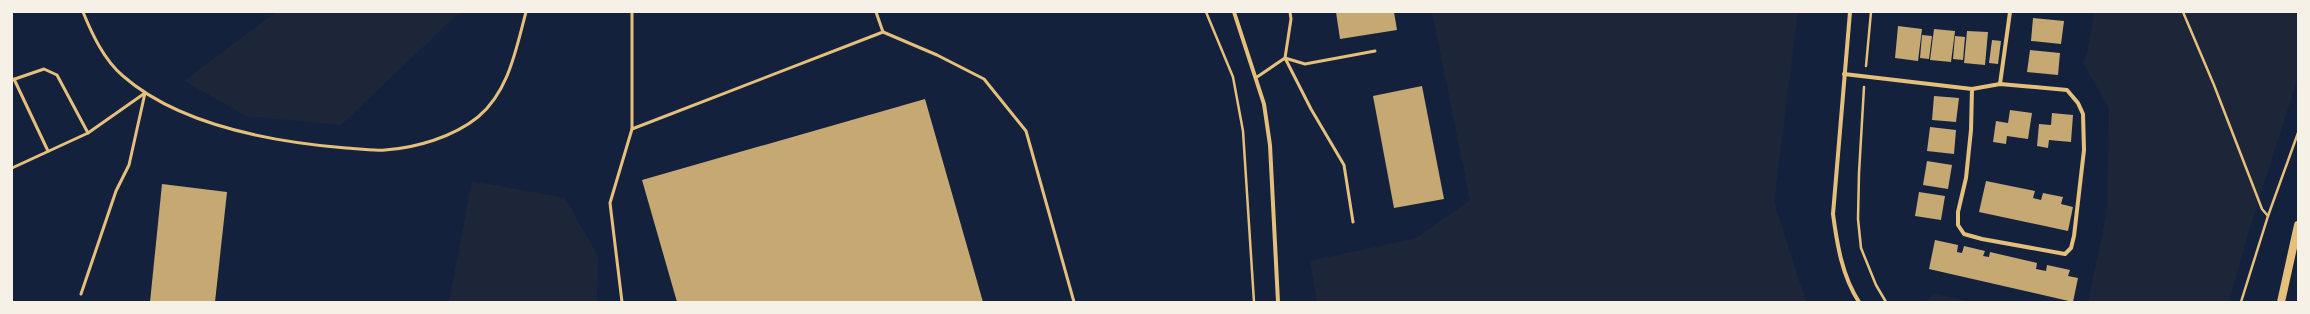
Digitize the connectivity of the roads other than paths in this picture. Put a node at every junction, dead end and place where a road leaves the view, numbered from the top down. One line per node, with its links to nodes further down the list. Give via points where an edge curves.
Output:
1 (83, 12): 17 (lane, via 102,51 122,75)
2 (526, 12): 17 (lane, via 514,60 501,91 478,117 453,132 422,144 385,150 322,146 241,133 191,115)
3 (632, 12): 18 (lane)
4 (876, 12): 9 (lane)
5 (1234, 12): 13 (street)
6 (1290, 12): 11 (lane)
7 (1850, 12): 12 (street)
8 (2010, 12): 15 (street)
9 (883, 32): 18 (lane); 26 (lane, via 938,55 984,79 1026,131)
10 (1375, 51): 11 (lane, via 1305,64)
11 (1285, 58): 13 (lane); 22 (lane, via 1344,165)
12 (1844, 74): 16 (street); 28 (street, via 1833,214 1836,241 1843,267)
13 (1257, 78): 27 (street, via 1270,145)
14 (13, 80): 19 (lane, via 44,69 57,75); 20 (lane)
15 (2000, 84): 16 (street); 16 (street, via 2067,90 2083,114 2084,150 2074,236 2071,248 2065,254 1982,239 1964,234 1958,225 1967,164)
16 (1972, 90)
17 (145, 93): 19 (lane); 24 (lane, via 129,165 116,191)
18 (632, 129): 25 (lane, via 610,203)
19 (88, 133): 20 (lane)
20 (48, 152): 21 (lane)
21 (12, 168)
22 (1353, 222)
23 (2298, 225): 29 (main road)
24 (80, 294)
25 (622, 302)
26 (1074, 302)
27 (1278, 302)
28 (1859, 302)
29 (2281, 302)

